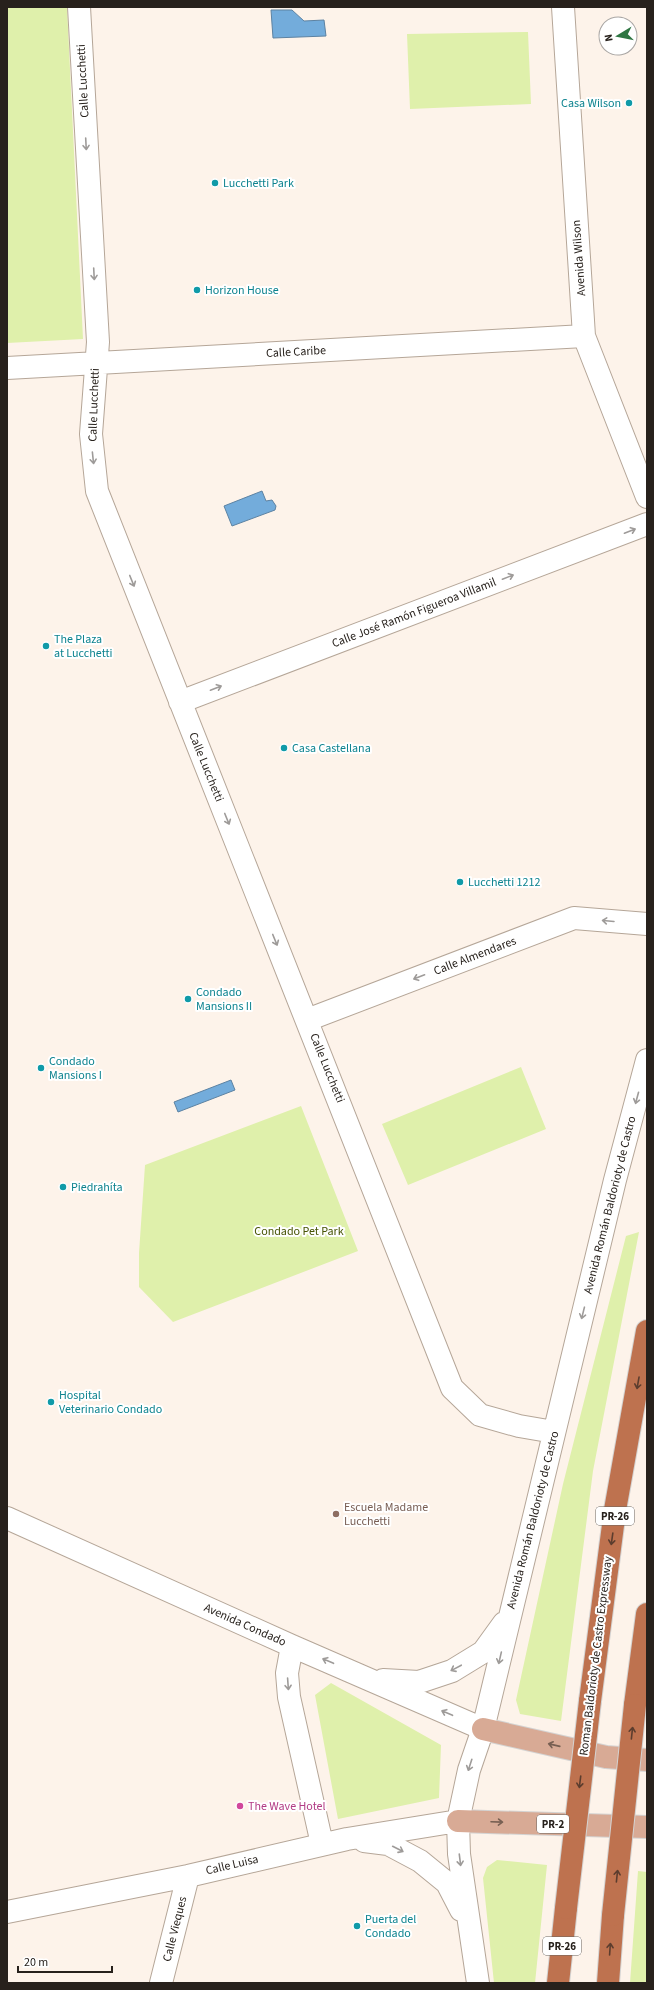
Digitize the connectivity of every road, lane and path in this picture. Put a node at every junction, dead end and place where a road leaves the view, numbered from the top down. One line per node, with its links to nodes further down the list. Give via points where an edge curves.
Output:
1 (78, 7): 4 (street, Calle Lucchetti, one-way to 4, via 98,342)
2 (563, 7): 3 (street, Avenida Wilson)
3 (584, 336): 4 (street, Calle Caribe); 6 (street, Avenida Wilson)
4 (96, 363): 5 (street, Calle Caribe); 8 (street, Calle Lucchetti, one-way to 8, via 91,434 97,491)
5 (7, 368)
6 (647, 497)
7 (647, 524): 8 (street, Calle José Ramón Figueroa Villamil, one-way to 7)
8 (180, 702): 10 (street, Calle Lucchetti, one-way to 10)
9 (647, 924): 10 (street, Calle Almendares, one-way to 10, via 574,918)
10 (308, 1020): 13 (street, Calle Lucchetti, via 452,1388 480,1415)
11 (647, 1060): 13 (street, Avenida Román Baldorioty de Castro, one-way to 13)
12 (647, 1331): 30 (highway, Roman Baldorioty de Castro Expressway / PR-26, one-way to 30, bridge, via 616,1510 590,1701)
13 (554, 1432): 15 (street, Avenida Román Baldorioty de Castro)
14 (7, 1518): 17 (street, Avenida Condado)
15 (511, 1612): 18 (street, one-way to 18, via 483,1652 452,1671 419,1682); 19 (street, Avenida Román Baldorioty de Castro, one-way to 19)
16 (647, 1614): 31 (highway, one-way to 16, bridge, via 635,1705)
17 (292, 1646): 18 (street, Avenida Condado, one-way to 17); 24 (street, one-way to 24, via 287,1672 288,1697)
18 (370, 1680): 19 (street, Avenida Condado, one-way to 18)
19 (483, 1729): 20 (main road, one-way to 19, via 606,1757); 21 (street, Avenida Román Baldorioty de Castro, one-way to 21, via 469,1770)
20 (647, 1760)
21 (458, 1821): 22 (main road, PR-2, one-way to 22); 23 (street, Calle Luisa); 27 (street, Avenida Román Baldorioty de Castro, one-way to 27, via 459,1854)
22 (647, 1827)
23 (347, 1839): 24 (street, Calle Luisa); 27 (street, one-way to 27, via 388,1844 420,1861 447,1883)
24 (322, 1844): 25 (street, Calle Luisa)
25 (188, 1876): 26 (street, Calle Luisa); 28 (street, Calle Vieques)
26 (7, 1912)
27 (469, 1927): 29 (street, Avenida Román Baldorioty de Castro)
28 (161, 1983)
29 (478, 1983)
30 (558, 1983)
31 (608, 1983)

